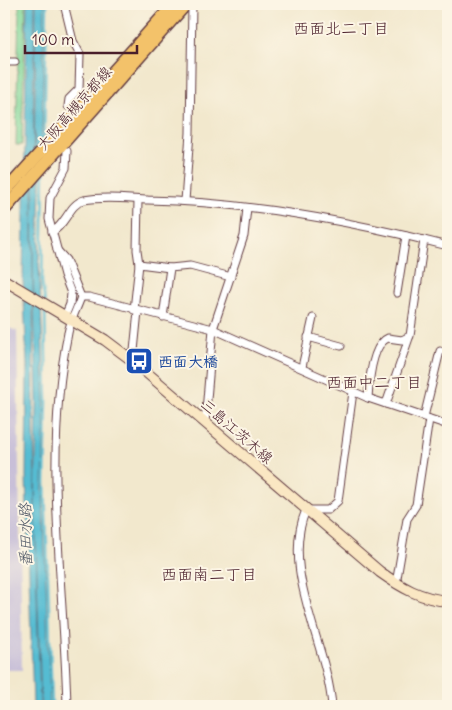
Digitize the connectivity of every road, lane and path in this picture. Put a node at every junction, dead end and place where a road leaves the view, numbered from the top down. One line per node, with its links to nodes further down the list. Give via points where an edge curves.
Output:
1 (64, 4): 7 (street, via 72,41 80,54 79,88 69,99)
2 (174, 4): 9 (main road, 大阪高槻京都線, via 17,179)
3 (186, 4): 9 (main road, 大阪高槻京都線, via 52,156)
4 (192, 4): 11 (street, via 190,133)
5 (4, 62): 6 (street)
6 (15, 62)
7 (68, 106)
8 (67, 152): 14 (street, via 66,168 50,198)
9 (9, 195): 13 (main road, 大阪高槻京都線)
10 (138, 200): 11 (street); 14 (street, via 82,200); 19 (street)
11 (185, 201): 12 (street)
12 (247, 208): 15 (street, via 315,217); 21 (street, via 244,236)
13 (4, 210)
14 (52, 232): 18 (street)
15 (406, 236): 16 (street); 23 (street)
16 (424, 240): 17 (street); 31 (street, via 417,304)
17 (448, 246)
18 (57, 250): 24 (street, via 66,260); 27 (street, via 72,293)
19 (139, 264): 20 (street); 25 (street)
20 (170, 268): 21 (street, via 190,266); 26 (street)
21 (231, 277): 29 (street)
22 (4, 280): 27 (main road, 三島江茨木線)
23 (397, 293)
24 (81, 297): 25 (street); 27 (street)
25 (136, 310): 26 (street); 34 (street)
26 (163, 317): 29 (street)
27 (69, 318): 34 (main road, 三島江茨木線); 45 (street, via 57,425 56,520)
28 (313, 318): 30 (street)
29 (213, 329): 35 (street); 40 (street)
30 (308, 337): 32 (street); 35 (street)
31 (409, 338): 37 (street, via 388,338 380,344 370,373); 38 (street)
32 (341, 346)
33 (440, 351): 39 (street)
34 (133, 361): 40 (main road, 三島江茨木線)
35 (302, 367): 36 (street)
36 (353, 392): 37 (street); 42 (street, via 338,501 328,510)
37 (368, 398): 38 (street)
38 (386, 404): 39 (street)
39 (427, 418): 41 (street); 43 (street, via 416,505 407,519)
40 (204, 423): 42 (main road, 三島江茨木線)
41 (448, 425)
42 (306, 510): 43 (main road, 三島江茨木線); 46 (street, via 296,553 327,669)
43 (396, 584): 44 (main road, 三島江茨木線, via 421,596)
44 (448, 601)
45 (67, 706)
46 (332, 706)

